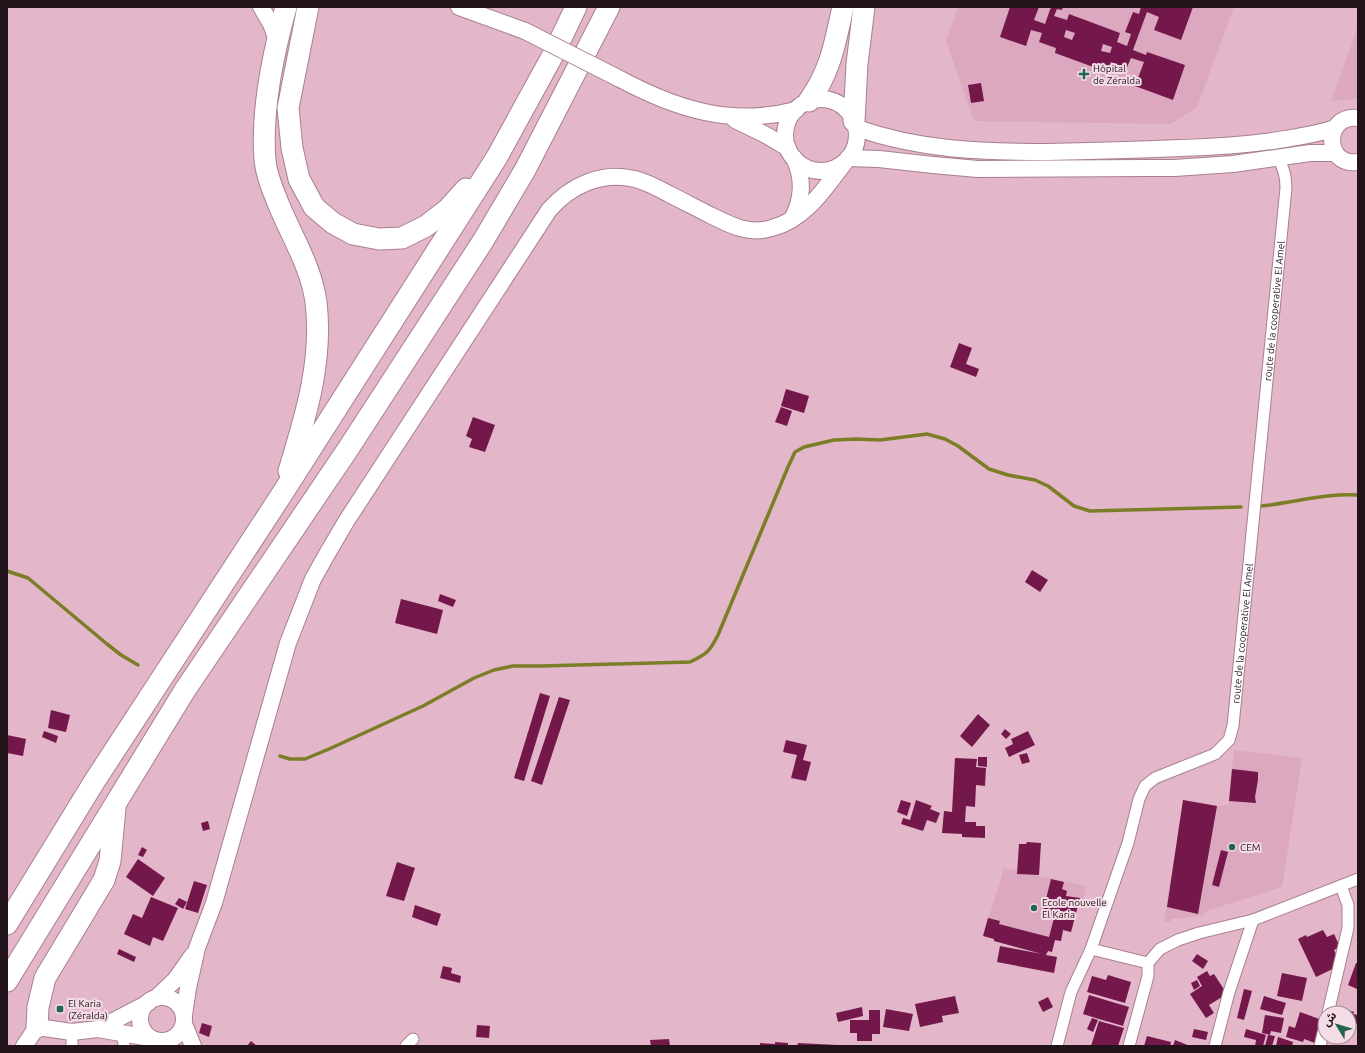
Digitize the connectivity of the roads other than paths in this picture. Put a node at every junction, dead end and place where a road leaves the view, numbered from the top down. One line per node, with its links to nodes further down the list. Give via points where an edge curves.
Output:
1 (261, 7): 9 (street)
2 (286, 7): 9 (highway)
3 (459, 7): 11 (street, bridge, via 525,31 668,101)
4 (576, 7): 17 (highway)
5 (609, 7): 23 (highway, via 525,170 483,241 348,449 185,690)
6 (843, 7): 10 (highway, via 829,64 819,86)
7 (864, 7): 13 (highway, via 857,64)
8 (308, 10): 17 (highway, via 288,108 292,148 299,179 314,207 333,223 353,234 379,239 402,238 426,226 448,209)
9 (277, 40): 22 (highway, via 267,101 265,161 276,198 307,270 316,300 318,330 309,401)
10 (803, 105): 11 (street, via 775,115); 13 (street, via 825,99 840,104 851,114); 15 (street, via 792,115 786,128 786,141)
11 (726, 116): 15 (street, via 764,134)
12 (1358, 118): 14 (street, via 1343,120)
13 (856, 125): 14 (street, via 884,137 912,144 956,150 1001,152 1235,146 1318,134); 19 (street, via 856,144)
14 (1335, 128): 16 (street, via 1332,138)
15 (791, 153): 19 (street, via 805,167 819,170 832,169); 21 (street, via 801,175 802,184 800,202)
16 (1336, 153): 18 (street, via 1310,153); 20 (street, via 1344,160)
17 (497, 157): 22 (highway)
18 (1278, 158): 19 (street, via 1174,168 1008,170 956,168 879,159); 29 (street, route de la cooperative El Amel, via 1284,169 1286,188 1233,726 1229,740 1215,754 1155,778 1145,786)
19 (846, 160): 21 (street, via 814,201)
20 (1357, 163)
21 (792, 219): 28 (street, via 772,228 758,231 743,230 647,183 624,177 599,178 576,187 549,210 347,520 313,579 288,643 214,903)
22 (282, 494): 27 (highway, via 94,782)
23 (115, 805): 31 (highway); 35 (highway, via 110,861 104,880 45,978 38,1007)
24 (1358, 879): 25 (street)
25 (1341, 886): 26 (street); 33 (street, via 1348,905 1348,928)
26 (1253, 920): 30 (street, via 1178,940 1160,949); 45 (street, via 1229,992)
27 (7, 924)
28 (197, 948): 32 (street, via 175,980); 34 (street)
29 (1091, 950): 30 (street); 43 (street, route de la cooperative El Amel, via 1071,992)
30 (1148, 963): 44 (street, via 1148,976)
31 (7, 981)
32 (152, 1000): 34 (street, via 164,997 177,1003); 36 (street); 37 (street, via 143,1009 141,1021 144,1032)
33 (1330, 1005)
34 (184, 1019): 40 (street); 42 (street)
35 (37, 1027): 38 (street); 41 (street)
36 (98, 1029): 38 (street); 39 (street)
37 (150, 1038): 39 (street); 40 (street)
38 (72, 1039)
39 (124, 1040)
40 (174, 1043)
41 (24, 1046)
42 (193, 1046)
43 (1057, 1046)
44 (1129, 1046)
45 (1215, 1046)

